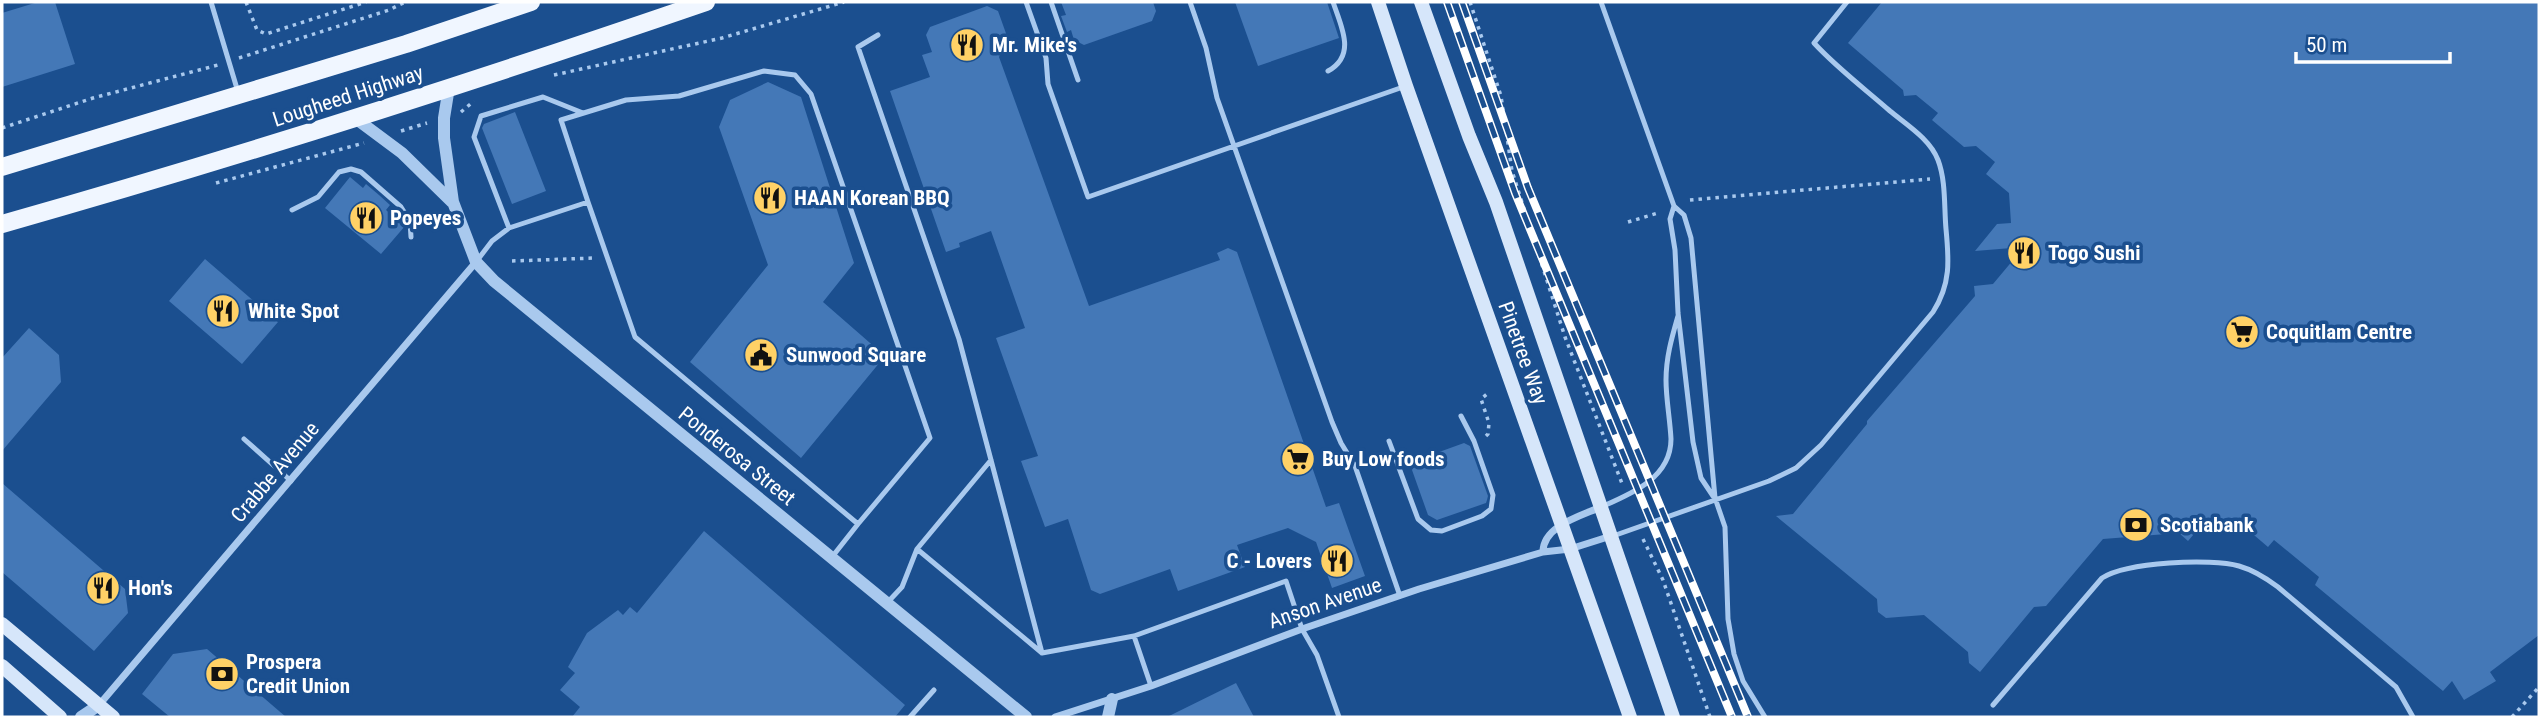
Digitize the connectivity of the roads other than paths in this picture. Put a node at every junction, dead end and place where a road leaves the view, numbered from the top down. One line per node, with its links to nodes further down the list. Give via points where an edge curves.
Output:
1 (211, 2): 17 (lane)
2 (531, 2): 17 (main road, Lougheed Highway)
3 (706, 2): 16 (main road, Lougheed Highway)
4 (1026, 2): 20 (lane, via 1046,58 1047,83 1088,197)
5 (1051, 2): 14 (lane)
6 (1189, 2): 20 (lane)
7 (1333, 2): 13 (lane, via 1346,44 1341,61)
8 (1378, 2): 15 (main road, Pinetree Way)
9 (1422, 2): 37 (main road, Pinetree Way)
10 (1601, 2): 24 (lane)
11 (1847, 2): 36 (lane, via 1814,43 1937,156 1949,274 1933,312 1810,457 1777,478)
12 (878, 35): 34 (lane, via 859,47 959,339)
13 (1328, 71)
14 (1078, 80)
15 (1406, 86): 20 (lane); 39 (main road, Pinetree Way)
16 (449, 88): 19 (main road, Lougheed Highway); 22 (street, Ponderosa Street, via 444,138)
17 (239, 95): 21 (main road, Lougheed Highway)
18 (583, 113): 23 (lane, via 561,120); 27 (lane, via 543,97 481,116 474,137); 38 (lane, via 626,100 679,96 764,71 794,75 811,94 930,438)
19 (355, 118): 22 (street, Ponderosa Street, via 402,153); 26 (main road, Lougheed Highway)
20 (1234, 146): 45 (lane, via 1332,422 1356,469)
21 (2, 167)
22 (453, 202): 29 (street, Ponderosa Street)
23 (588, 202): 27 (lane); 38 (lane, via 635,337)
24 (1674, 206): 30 (lane, via 1670,219); 36 (lane, via 1684,215 1691,238)
25 (292, 210): 28 (lane, via 318,197 339,172 351,169 361,172 401,207 410,221)
26 (2, 224)
27 (509, 228): 29 (lane)
28 (411, 237)
29 (476, 262): 35 (street, Crabbe Avenue); 44 (street, Ponderosa Street)
30 (1678, 313): 36 (lane, via 1696,462); 37 (lane, via 1667,356 1671,439 1667,458 1646,484)
31 (1461, 416): 33 (lane, via 1493,495 1492,506 1482,516 1436,531 1419,521)
32 (244, 439): 35 (lane)
33 (1389, 441)
34 (991, 460): 41 (lane); 50 (lane)
35 (291, 481): 56 (street, Crabbe Avenue)
36 (1715, 498): 40 (lane); 67 (lane, via 1726,530 1728,619 1734,654)
37 (1601, 507): 39 (street); 40 (main road, Pinetree Way)
38 (858, 524): 44 (lane)
39 (1561, 526): 42 (main road, Pinetree Way); 43 (street, via 1546,539)
40 (1611, 536): 42 (street, Anson Avenue); 66 (main road, Pinetree Way)
41 (917, 549): 46 (lane, via 902,587); 50 (lane)
42 (1570, 549): 43 (street, Anson Avenue); 65 (main road, Pinetree Way)
43 (1543, 552): 45 (street, Anson Avenue)
44 (831, 558): 46 (street, Ponderosa Street)
45 (1400, 596): 48 (street, Anson Avenue)
46 (887, 603): 61 (street, Ponderosa Street)
47 (2, 624): 56 (main road)
48 (1302, 629): 49 (lane, via 1286,581); 52 (street, Anson Avenue); 64 (lane, via 1317,655)
49 (1134, 636): 50 (lane); 52 (lane)
50 (1042, 653)
51 (2, 666): 57 (main road)
52 (1152, 687): 54 (street, Anson Avenue)
53 (933, 690): 60 (lane)
54 (1112, 699): 62 (street, Anson Avenue); 63 (street)
55 (1993, 705): 68 (lane, via 2102,578 2124,569 2213,562 2242,566 2278,587 2396,687)
56 (97, 711): 58 (street); 59 (main road)
57 (60, 717)
58 (81, 717)
59 (113, 717)
60 (911, 717)
61 (1026, 717)
62 (1055, 717)
63 (1108, 717)
64 (1339, 717)
65 (1630, 717)
66 (1673, 717)
67 (1765, 717)
68 (2413, 717)

